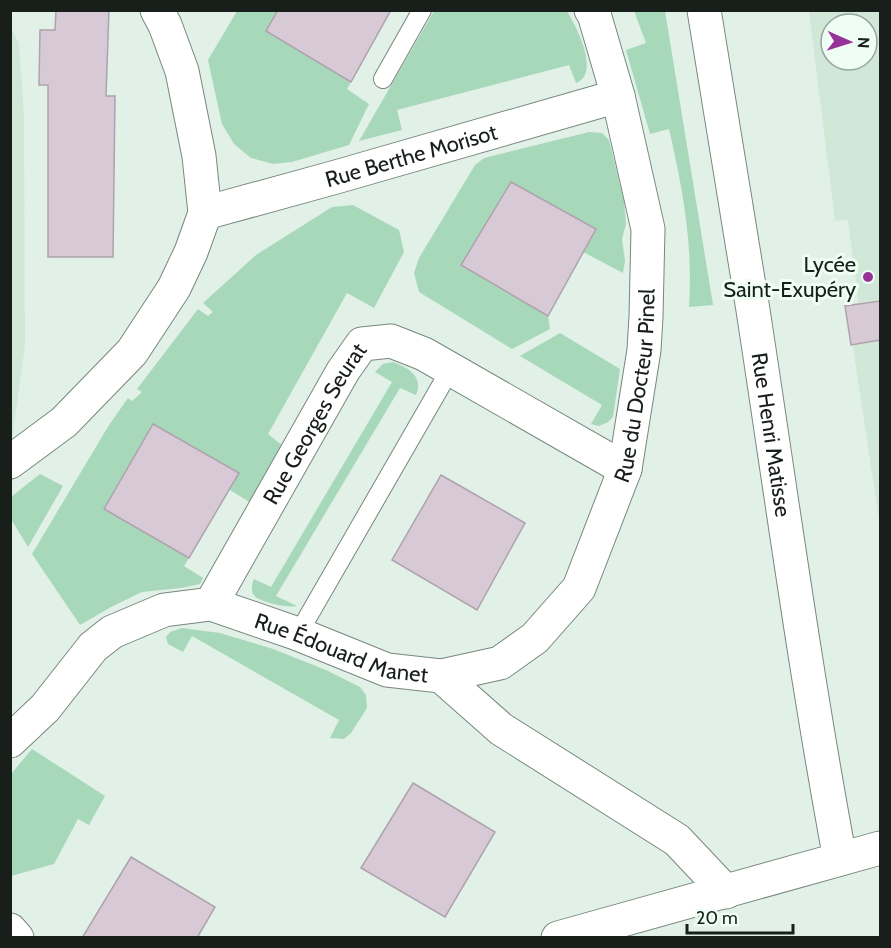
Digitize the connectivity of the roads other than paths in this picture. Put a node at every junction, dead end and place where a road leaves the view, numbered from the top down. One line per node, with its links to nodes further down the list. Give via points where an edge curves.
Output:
1 (157, 10): 7 (street, via 183,71)
2 (422, 10): 5 (lane)
3 (591, 10): 6 (street, Rue du Docteur Pinel)
4 (704, 10): 16 (street, Rue Henri Matisse)
5 (383, 79)
6 (618, 96): 7 (street, Rue Berthe Morisot); 10 (street, Rue du Docteur Pinel, via 648,229 644,350)
7 (205, 213): 9 (street, via 174,288 132,352 64,422)
8 (450, 370): 10 (street, Rue Georges Seurat); 11 (street, Rue Georges Seurat, via 391,341 362,344); 12 (lane)
9 (10, 462)
10 (625, 469): 13 (street, Rue du Docteur Pinel, via 579,588 535,638 500,663)
11 (211, 604): 12 (street, Rue Édouard Manet); 14 (street, Rue Édouard Manet, via 164,610 112,632 93,647 45,708)
12 (298, 634): 13 (street, Rue Édouard Manet, via 387,670)
13 (441, 676): 17 (street, Rue Édouard Manet, via 501,729 677,840)
14 (10, 741)
15 (880, 848): 16 (street)
16 (840, 859): 17 (street)
17 (726, 892): 20 (street)
18 (10, 930): 19 (street)
19 (16, 938)
20 (558, 938)

